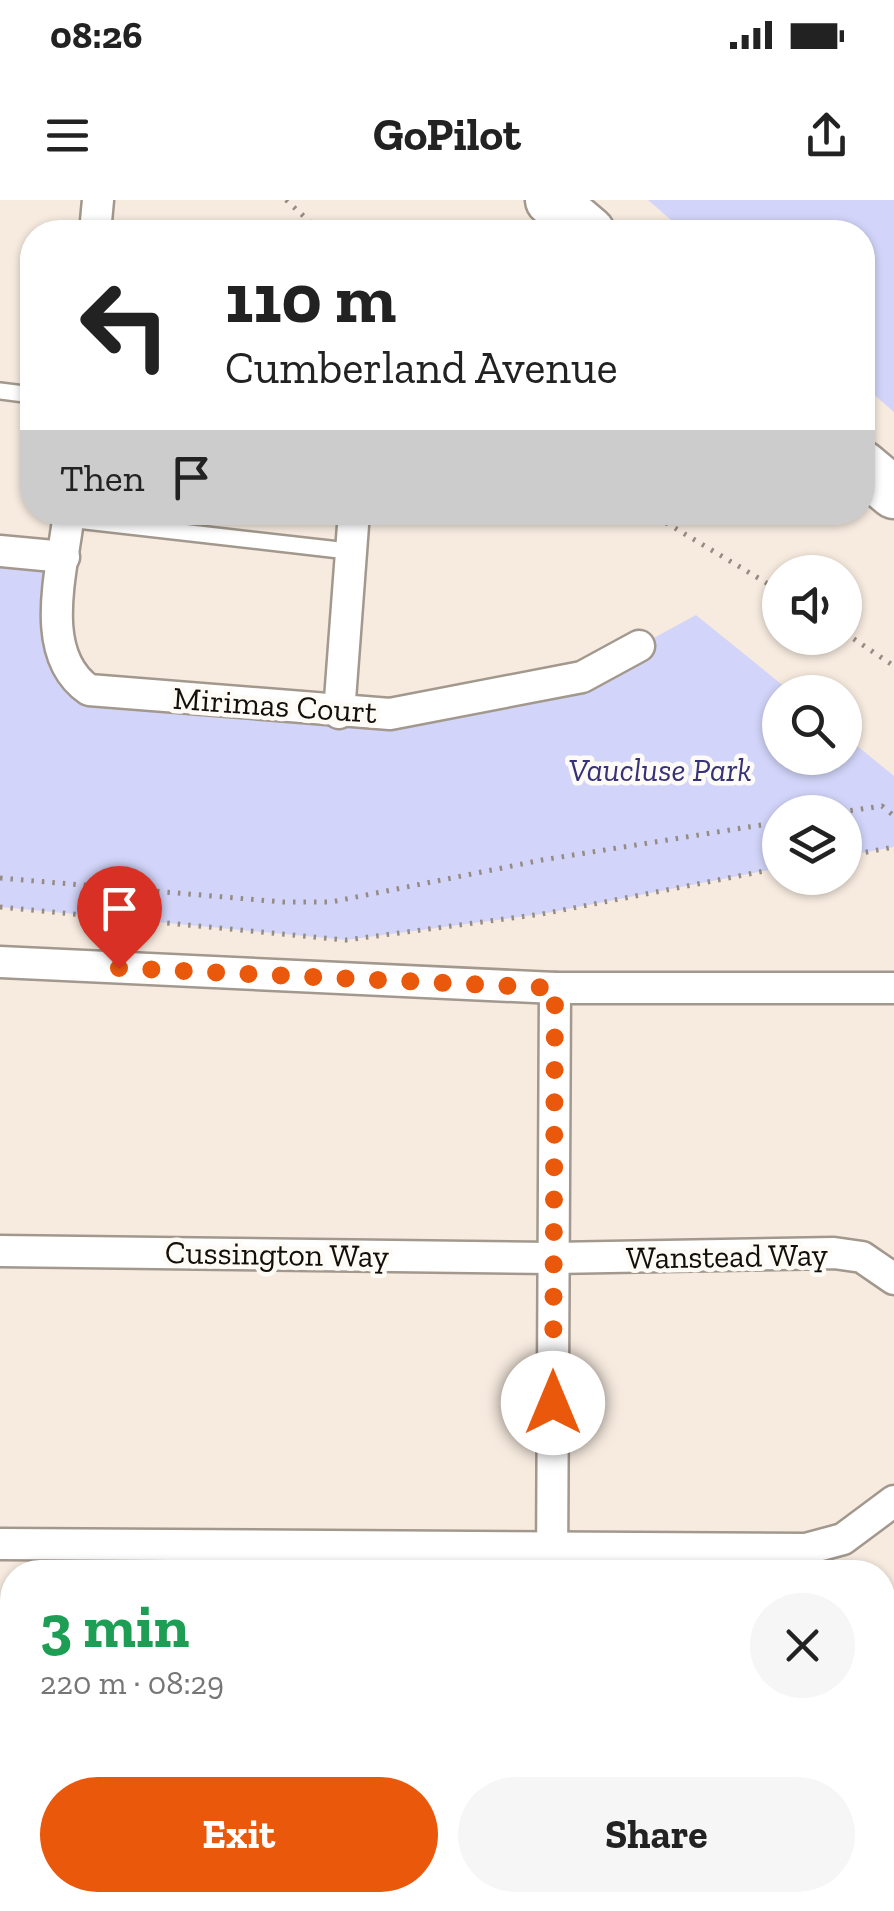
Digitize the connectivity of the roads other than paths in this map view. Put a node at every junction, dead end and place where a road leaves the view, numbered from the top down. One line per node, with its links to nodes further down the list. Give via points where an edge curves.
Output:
1 (552, 200): 2 (main road)
2 (576, 220)
3 (67, 525): 8 (street, Mirimas Court)
4 (140, 525): 7 (lane)
5 (352, 525): 7 (street)
6 (0, 551): 8 (street)
7 (348, 551): 10 (street)
8 (64, 558): 10 (street, Mirimas Court, via 61,659 89,690)
9 (639, 646): 10 (street, Mirimas Court, via 582,677 390,714)
10 (339, 714)
11 (0, 962): 12 (street)
12 (555, 988): 13 (street); 15 (street)
13 (894, 988)
14 (0, 1250): 15 (street, Cussington Way)
15 (554, 1258): 16 (street, Wanstead Way, via 834,1253 862,1256); 19 (street)
16 (894, 1279)
17 (894, 1501): 20 (street, via 842,1539)
18 (0, 1544): 19 (street)
19 (552, 1560): 20 (street)
20 (711, 1560)

